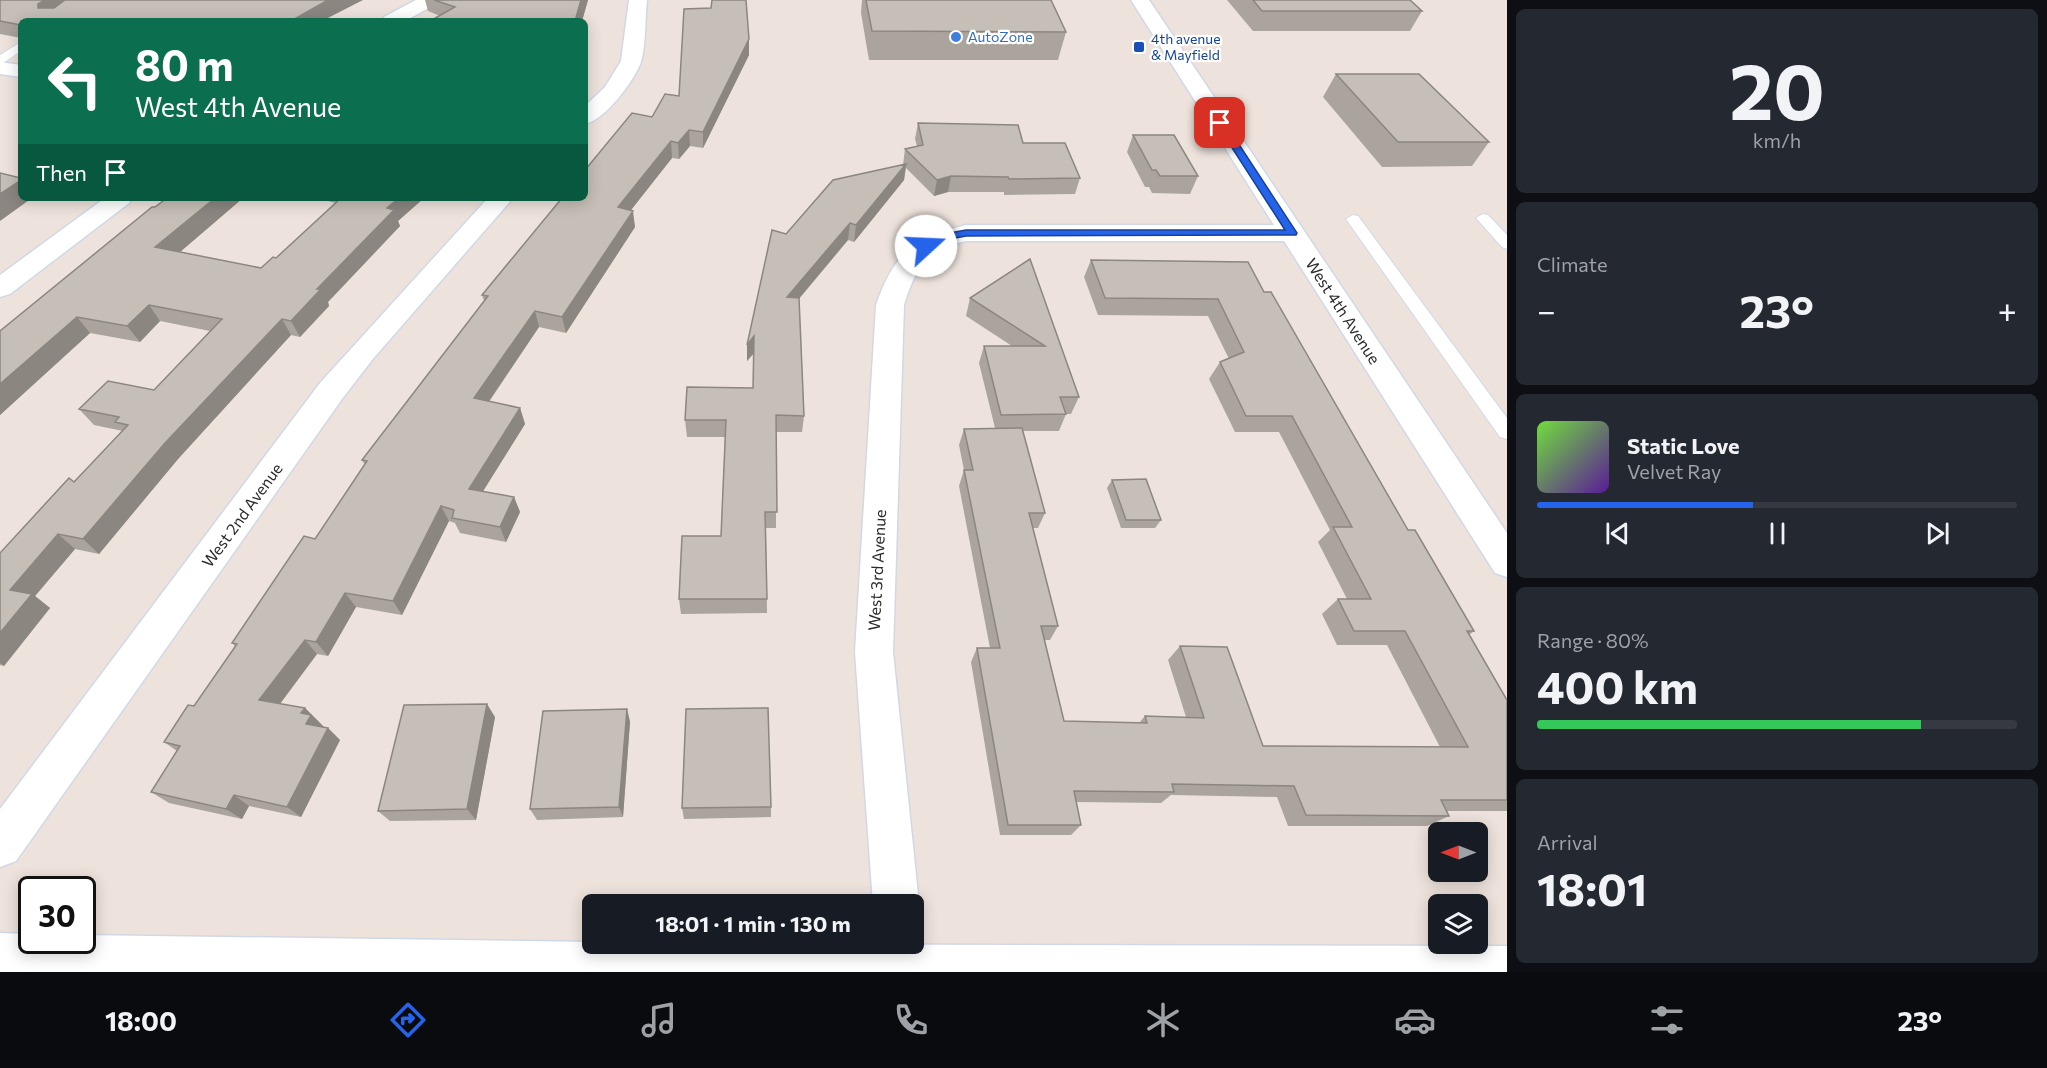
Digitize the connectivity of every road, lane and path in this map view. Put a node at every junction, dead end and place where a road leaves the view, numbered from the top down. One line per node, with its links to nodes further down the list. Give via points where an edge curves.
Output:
1 (430, 0): 4 (street)
2 (638, 0): 9 (street, via 631,61 613,90)
3 (1140, 0): 14 (street, West 4th Avenue)
4 (397, 18)
5 (18, 47): 6 (lane)
6 (0, 61)
7 (0, 68): 8 (street)
8 (18, 71)
9 (588, 115)
10 (116, 201): 16 (street)
11 (498, 201): 19 (street, West 2nd Avenue, via 332,392)
12 (1483, 218): 15 (lane)
13 (1353, 219): 17 (lane)
14 (1292, 233): 18 (street, West 4th Avenue); 20 (street, West 3rd Avenue, via 966,233 926,246 908,262 890,305 874,652)
15 (1507, 244)
16 (0, 288)
17 (1507, 432)
18 (1507, 562)
19 (0, 845)
20 (895, 894)
21 (0, 957): 23 (street)
22 (902, 961): 24 (street); 25 (street)
23 (66, 964): 24 (street)
24 (489, 968)
25 (1507, 970)

